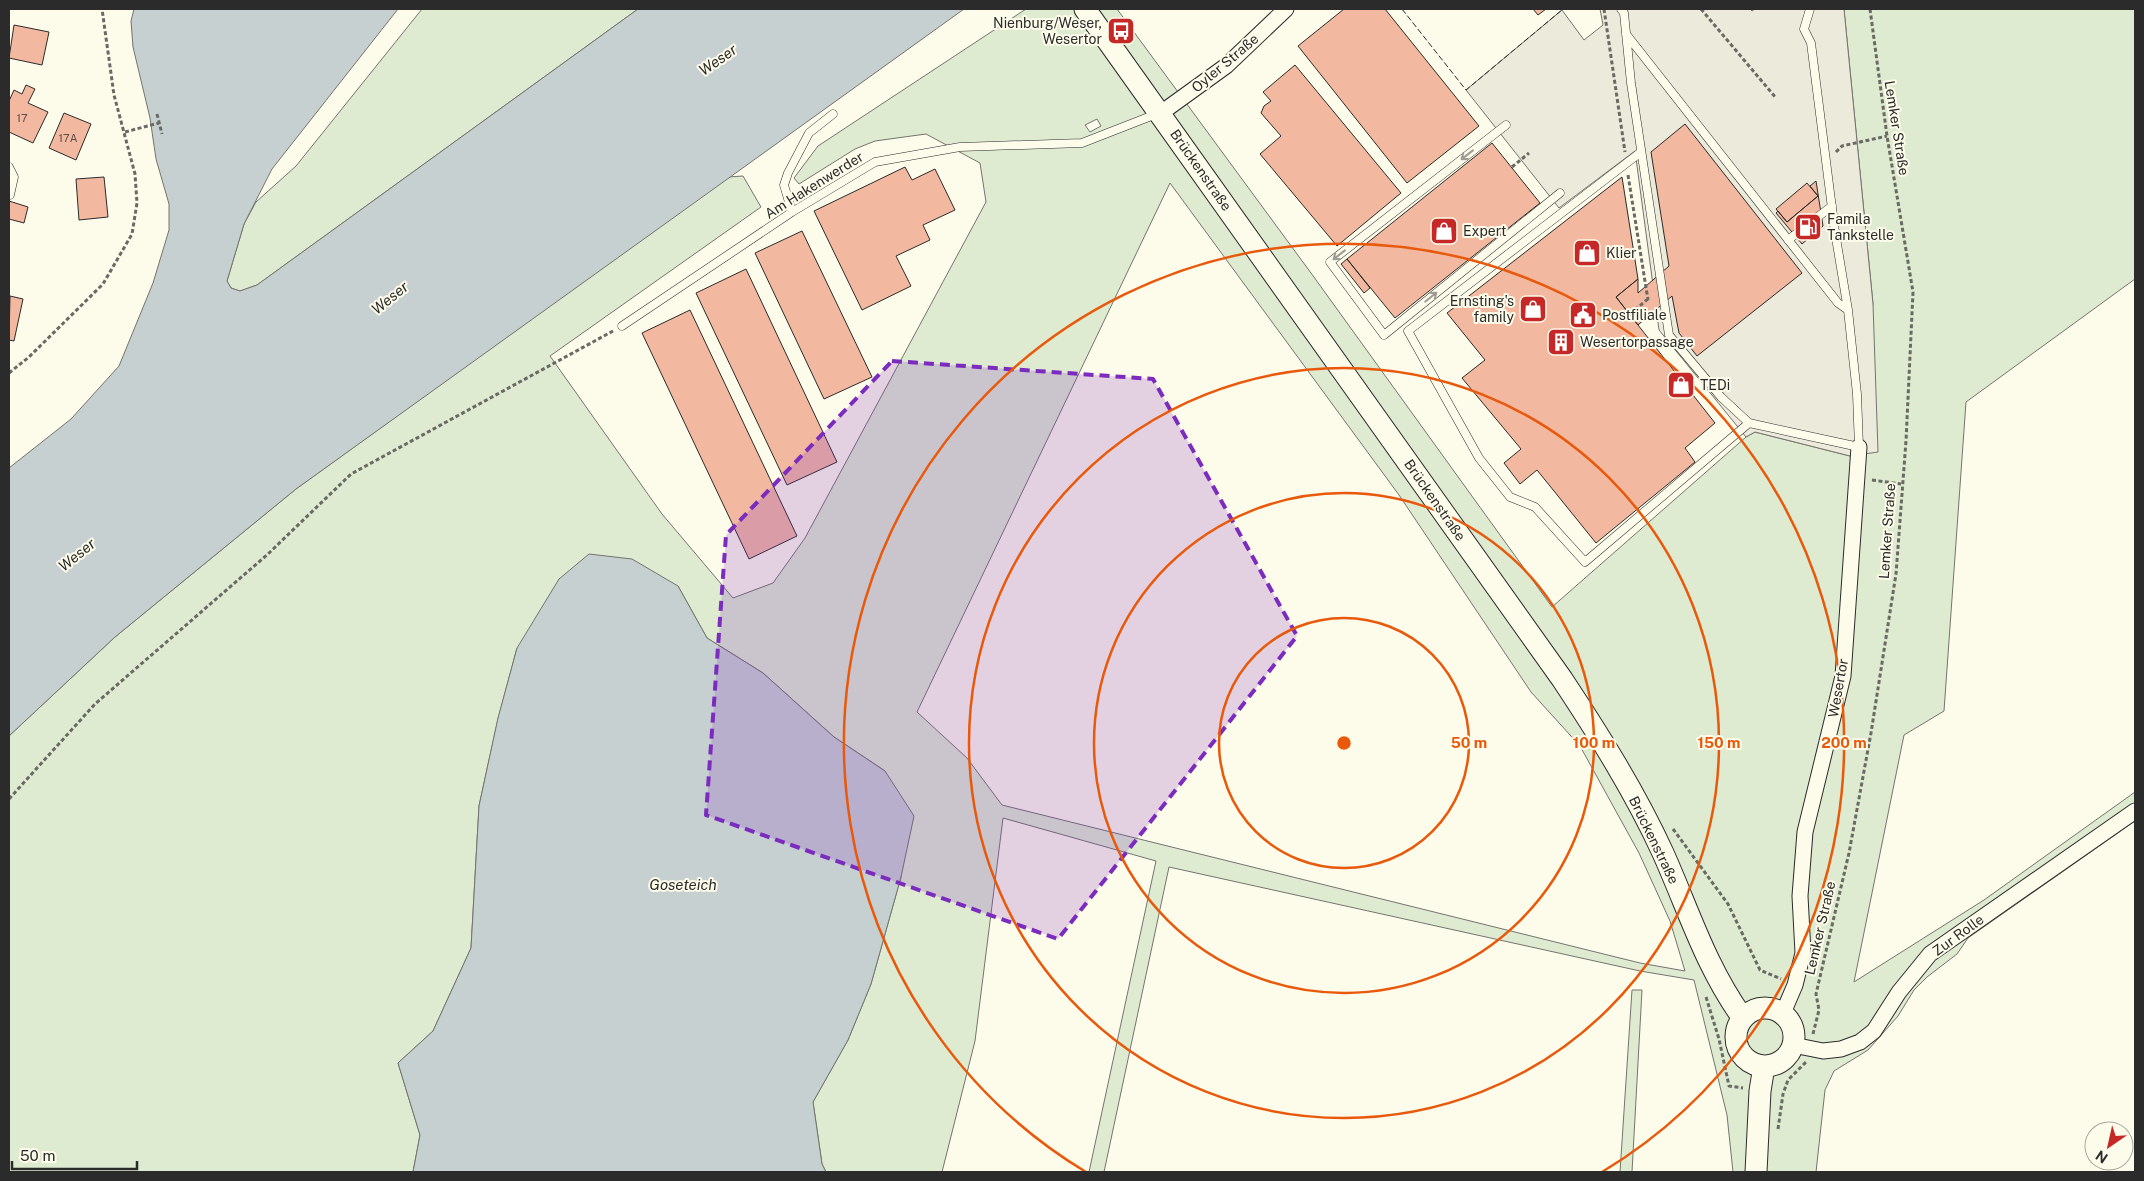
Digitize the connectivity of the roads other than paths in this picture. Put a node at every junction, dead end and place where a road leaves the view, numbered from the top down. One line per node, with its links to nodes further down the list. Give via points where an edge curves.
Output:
1 (1085, 9): 6 (street, Brückenstraße)
2 (1286, 9): 6 (street, Oyler Straße, via 1226,66)
3 (1621, 9): 5 (lane)
4 (1810, 9): 13 (lane, via 1804,29 1811,43)
5 (1626, 34): 9 (lane); 15 (lane)
6 (1160, 113): 14 (lane, Am Hakenwerder, via 1082,143 960,147 875,162); 22 (street, Brückenstraße, via 1604,743 1663,854 1709,963)
7 (833, 114): 14 (lane, via 810,133 788,173 784,185)
8 (1506, 125): 11 (lane, one-way to 11, via 1330,262 1384,335)
9 (1642, 152): 18 (lane, via 1669,336 1721,397); 18 (lane, via 1408,331 1479,458 1510,497 1535,507 1585,562)
10 (9, 167): 12 (lane, via 14,177)
11 (1560, 193)
12 (10, 196)
13 (1832, 206): 15 (lane); 16 (lane)
14 (792, 212): 17 (lane, Am Hakenwerder)
15 (1788, 240): 16 (lane, via 1838,303)
16 (1848, 310): 19 (lane)
17 (622, 326)
18 (1749, 423): 19 (lane)
19 (1859, 447): 21 (street, Wesertor, via 1843,676 1805,832 1800,896 1803,953 1795,985)
20 (2135, 810): 23 (street, Zur Rolle, via 1930,954 1899,992 1874,1031 1860,1042 1823,1051)
21 (1783, 1013): 22 (street, via 1766,1007 1757,1008); 23 (street)
22 (1742, 1017): 24 (street, via 1737,1025 1736,1044 1746,1060)
23 (1801, 1047): 24 (street, via 1780,1062)
24 (1764, 1066): 25 (street)
25 (1756, 1172)

